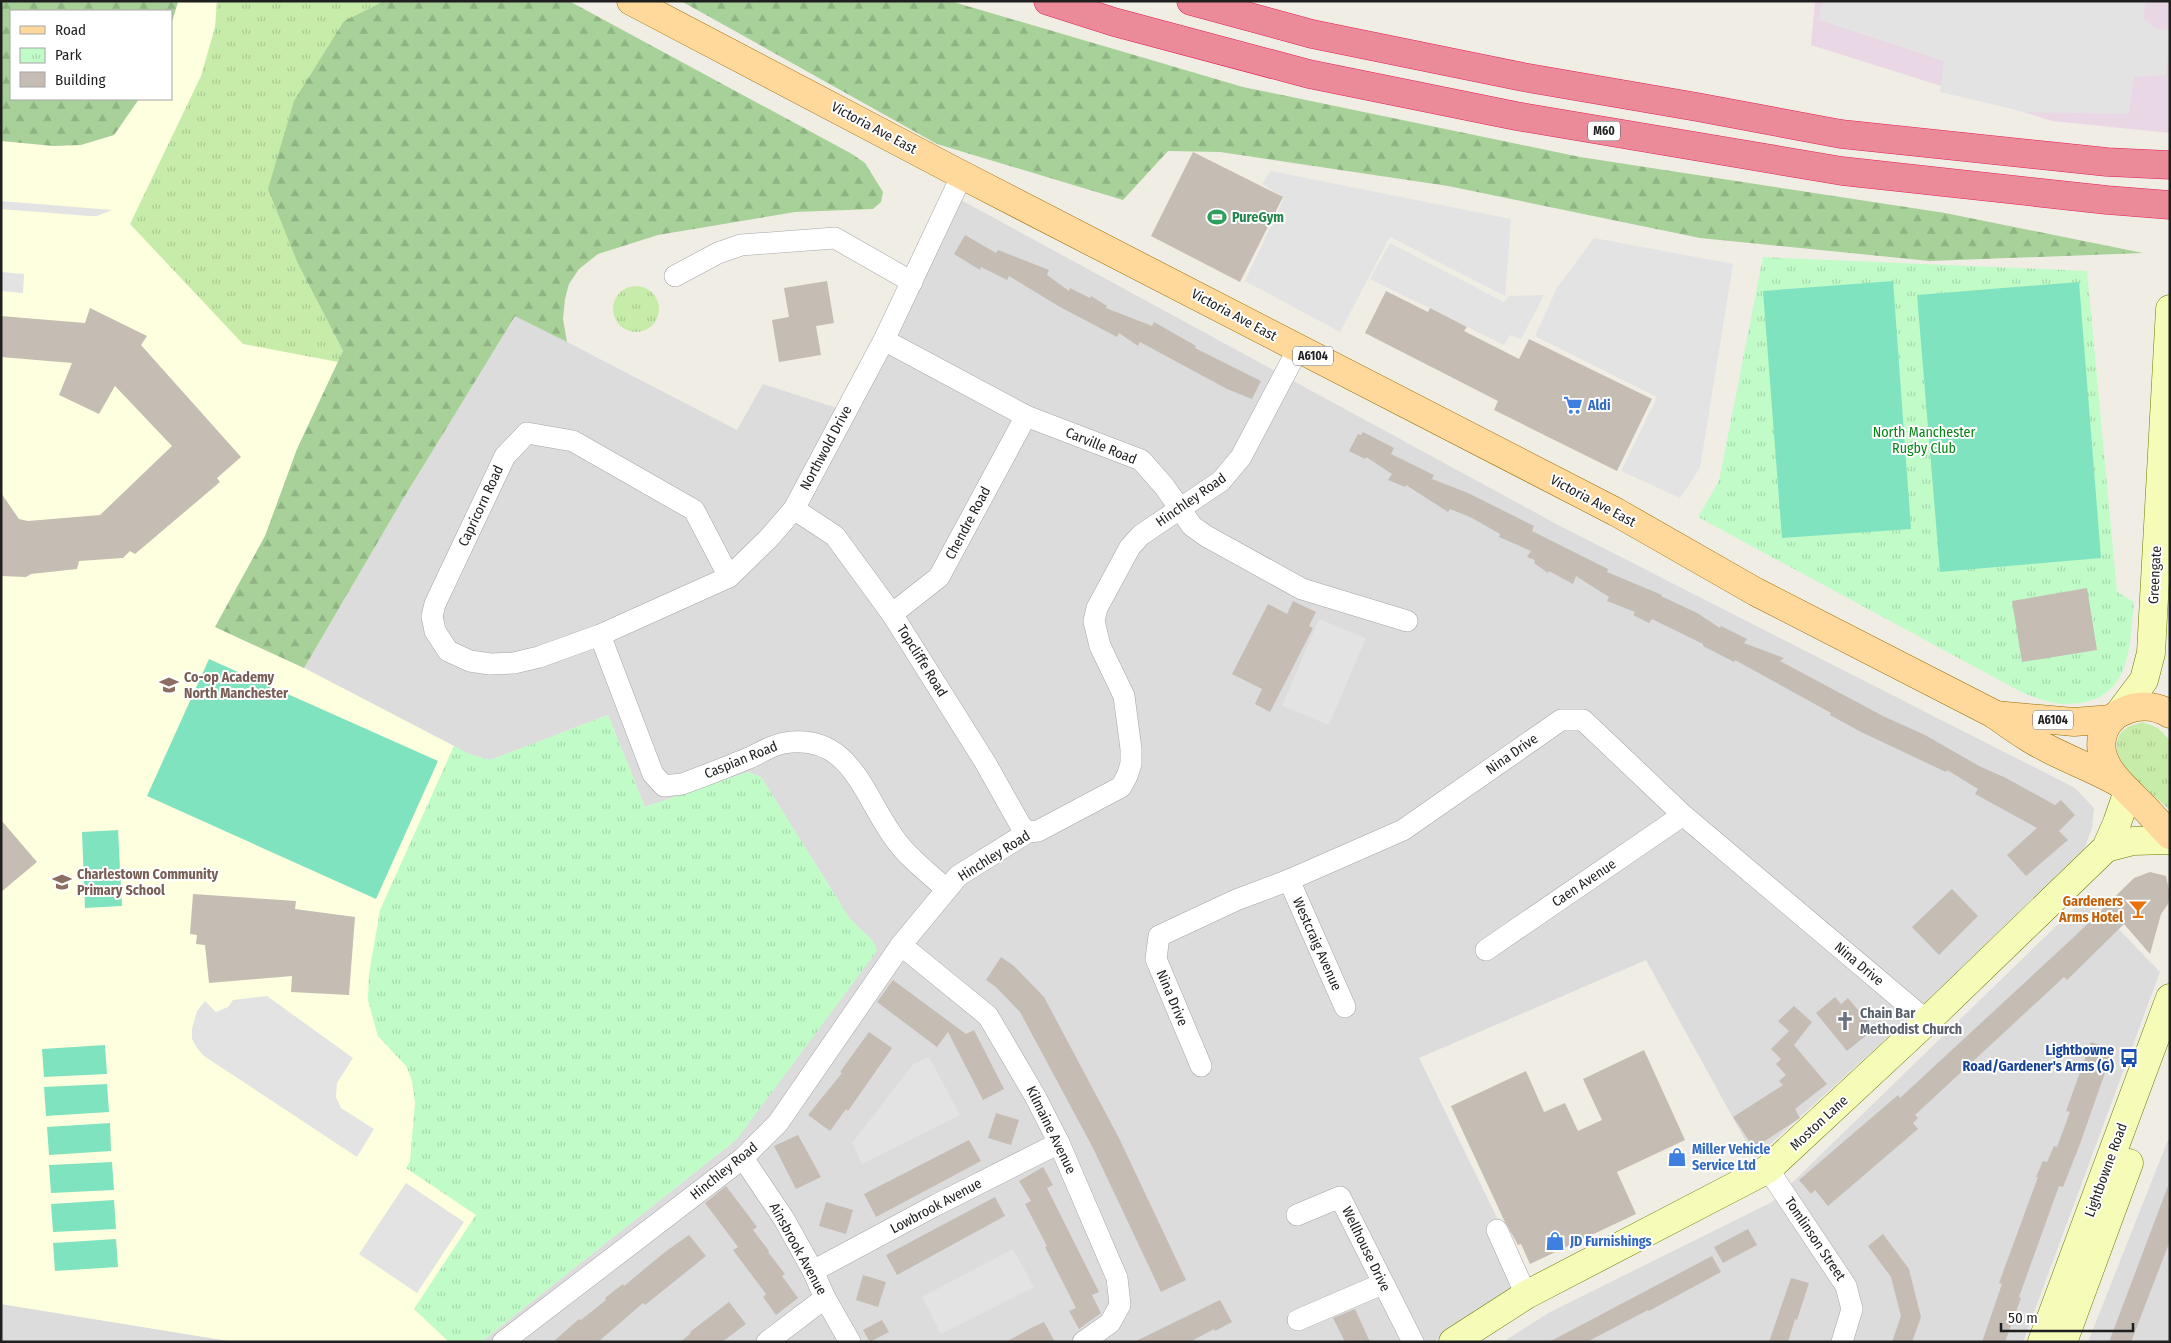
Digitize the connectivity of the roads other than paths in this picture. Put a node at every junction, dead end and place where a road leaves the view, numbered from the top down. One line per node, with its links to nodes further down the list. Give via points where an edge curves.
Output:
1 (631, 1): 5 (main road, Victoria Ave East / A6104)
2 (1048, 1): 6 (highway, M60, via 1308,74 1516,116 1842,171)
3 (1191, 1): 4 (highway, via 1350,42 1840,134 2106,162)
4 (2170, 165)
5 (962, 175): 8 (street, Northwold Drive); 11 (main road, Victoria Ave East / A6104)
6 (2170, 204)
7 (674, 276): 8 (street, via 741,245 835,238)
8 (912, 282): 10 (street, Northwold Drive)
9 (2170, 309): 21 (main road, Greengate, via 2151,653 2144,680)
10 (884, 340): 12 (street, Carville Road); 13 (street, Northwold Drive)
11 (1298, 348): 14 (street, Hinchley Road, via 1231,471); 19 (main road, Victoria Ave East / A6104, via 1616,512 1756,592)
12 (1026, 416): 14 (street, Carville Road, via 1141,460); 16 (street, Chendre Road, via 939,577)
13 (794, 509): 15 (street, Northwold Drive); 16 (street, Topcliffe Road, via 835,536)
14 (1180, 509): 17 (street, Carville Road, via 1192,526 1206,536 1302,589); 24 (street, Hinchley Road, via 1141,535 1130,547 1097,608 1094,621 1100,646 1124,696 1131,749 1127,776 1121,787 1038,831)
15 (729, 577): 18 (street, Northwold Drive); 18 (street, Capricorn Road, via 694,510 573,441 528,433 505,456 435,604 432,616 435,631 448,651 470,661 490,664 539,657)
16 (892, 614): 24 (street, Topcliffe Road, via 985,762 1021,826)
17 (1407, 621)
18 (600, 634): 29 (street, Caspian Road, via 653,774 664,786 682,784 782,744 804,741 822,745 836,752 848,764 895,840 916,864)
19 (1994, 714): 21 (main road, A6104, via 2074,722); 22 (main road, via 2030,739 2094,769)
20 (2170, 714): 21 (main road, via 2148,706)
21 (2116, 716): 22 (main road, via 2103,735 2102,753 2107,766)
22 (2123, 787): 25 (main road); 27 (main road, Moston Lane, via 2118,823)
23 (1683, 815): 28 (street, Nina Drive, via 1583,720 1562,720 1402,830); 31 (street, Caen Avenue); 34 (street, Nina Drive)
24 (1028, 832): 29 (street, Hinchley Road, via 958,876)
25 (2170, 835)
26 (2170, 840): 27 (main road, via 2143,840)
27 (2106, 848): 34 (main road, Moston Lane)
28 (1289, 880): 33 (street, Westcraig Avenue); 36 (street, Nina Drive, via 1236,900 1159,936 1156,959)
29 (946, 889): 30 (street, Hinchley Road)
30 (901, 945): 38 (street, Kilmaine Avenue, via 988,1016 1036,1096); 39 (street, Hinchley Road, via 778,1123)
31 (1486, 950)
32 (2170, 998): 35 (main road, Lightbowne Road)
33 (1345, 1007)
34 (1927, 1022): 40 (main road, Moston Lane)
35 (2163, 1051): 37 (main road, Lightbowne Road)
36 (1201, 1066)
37 (2139, 1108): 55 (main road, Lightbowne Road); 56 (main road, Lightbowne Road)
38 (1059, 1143): 43 (street, Lowbrook Avenue); 51 (street, Kilmaine Avenue, via 1117,1278 1120,1305 1110,1323)
39 (743, 1158): 43 (street, Ainsbrook Avenue, via 784,1219); 48 (street, Hinchley Road)
40 (1768, 1170): 45 (main road, Moston Lane); 54 (street, Tomlinson Street, via 1846,1286 1852,1309)
41 (1297, 1215): 44 (street, Wellhouse Drive, via 1340,1197)
42 (1497, 1230): 45 (street)
43 (813, 1271): 46 (street, Ainsbrook Avenue)
44 (1382, 1284): 47 (street); 52 (street, Wellhouse Drive)
45 (1526, 1295): 53 (main road, Moston Lane)
46 (825, 1298): 49 (street); 50 (street, Ainsbrook Avenue)
47 (1298, 1320)
48 (503, 1342)
49 (767, 1342)
50 (850, 1342)
51 (1083, 1342)
52 (1413, 1342)
53 (1453, 1342)
54 (1842, 1342)
55 (2042, 1342)
56 (2062, 1342)

